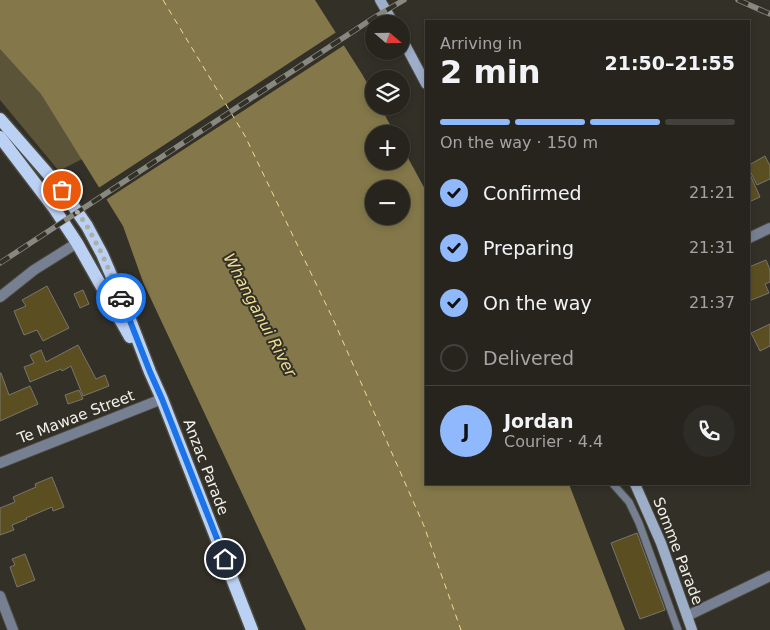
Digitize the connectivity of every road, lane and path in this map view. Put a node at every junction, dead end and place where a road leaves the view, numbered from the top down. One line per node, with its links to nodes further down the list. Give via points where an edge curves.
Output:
1 (380, 0): 2 (main road)
2 (389, 15)
3 (410, 55): 4 (main road)
4 (425, 82)
5 (0, 119): 11 (main road, Anzac Parade, via 62,190 87,226 102,254)
6 (0, 137): 9 (main road, Anzac Parade)
7 (770, 228): 8 (street)
8 (750, 238)
9 (77, 243): 10 (street, via 34,270); 11 (main road, Anzac Parade)
10 (0, 297)
11 (150, 372): 12 (main road, Anzac Parade)
12 (162, 399): 13 (street, Te Mawae Street); 20 (main road, Anzac Parade)
13 (0, 463)
14 (614, 485): 21 (lane, via 629,502 639,523)
15 (635, 485): 18 (main road, Somme Parade)
16 (770, 576): 18 (street)
17 (0, 596): 19 (street)
18 (687, 616): 22 (main road, Somme Parade)
19 (13, 630)
20 (252, 630)
21 (678, 630)
22 (692, 630)

